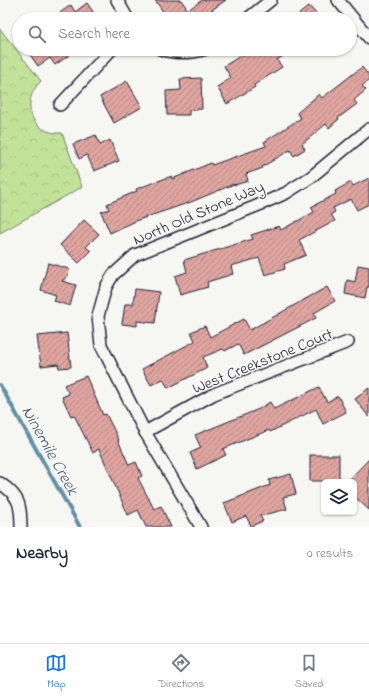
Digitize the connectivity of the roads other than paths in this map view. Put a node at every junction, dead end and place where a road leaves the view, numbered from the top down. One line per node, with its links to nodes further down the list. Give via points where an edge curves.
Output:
1 (117, 0): 4 (street)
2 (271, 0): 5 (street)
3 (338, 0): 6 (street)
4 (124, 12)
5 (256, 12)
6 (348, 12)
7 (357, 23): 8 (street)
8 (369, 38)
9 (106, 56): 10 (street)
10 (60, 105)
11 (369, 129): 13 (street, North Old Stone Way, via 311,177 286,192 259,206 148,249 123,264 113,275 106,287 98,316 101,345)
12 (348, 342): 13 (street, West Creekstone Court, via 214,394)
13 (146, 432): 16 (street, North Old Stone Way)
14 (0, 483): 15 (street, via 13,493 21,508)
15 (21, 527)
16 (201, 527)

